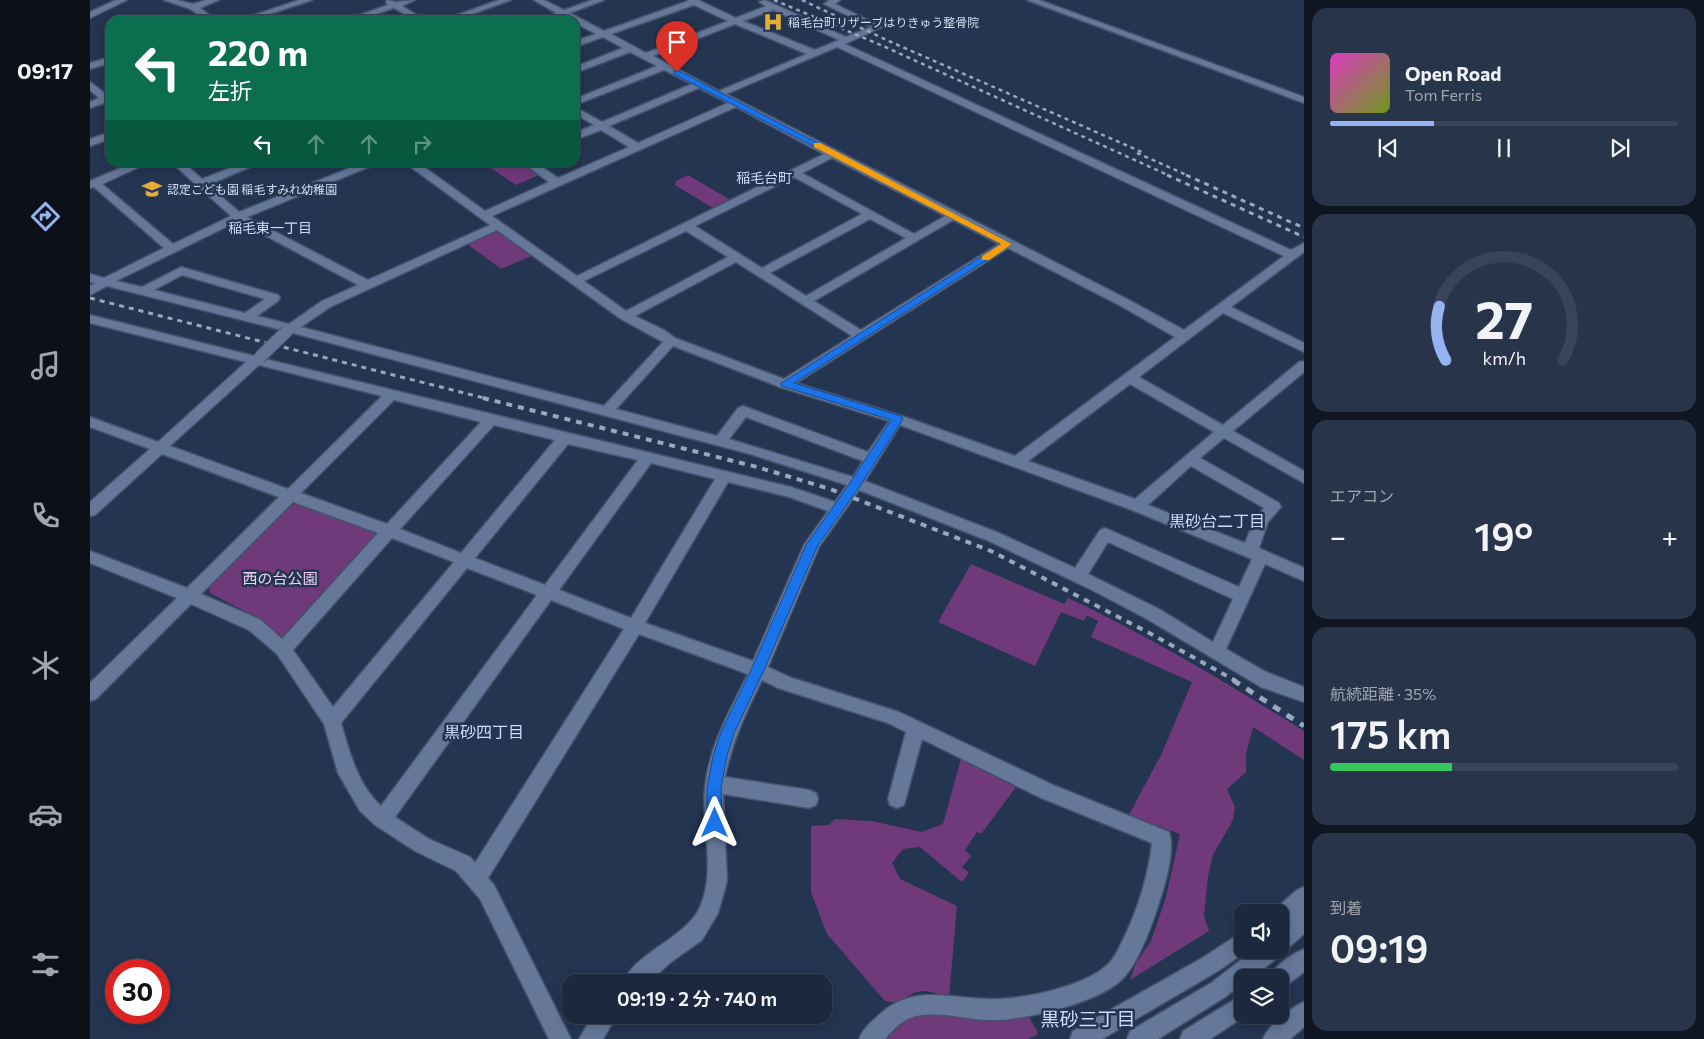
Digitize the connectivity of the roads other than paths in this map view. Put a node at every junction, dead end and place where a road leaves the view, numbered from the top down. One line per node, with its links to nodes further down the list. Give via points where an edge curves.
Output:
1 (123, 0): 18 (street)
2 (168, 0): 15 (street)
3 (216, 0): 15 (street)
4 (308, 0): 20 (street)
5 (387, 0): 14 (street)
6 (411, 0): 14 (street)
7 (507, 0): 23 (street)
8 (538, 0): 17 (street)
9 (600, 0): 17 (street)
10 (760, 0): 16 (street)
11 (836, 0): 30 (street, via 828,4 878,27)
12 (1031, 0): 43 (street)
13 (693, 1): 26 (street); 28 (street)
14 (395, 5): 21 (street); 22 (street)
15 (193, 7): 19 (street)
16 (772, 7): 26 (street); 30 (street)
17 (563, 13): 24 (street); 25 (street)
18 (90, 15)
19 (205, 15)
20 (259, 15)
21 (364, 15)
22 (412, 15)
23 (462, 15)
24 (558, 15)
25 (567, 15)
26 (735, 21): 32 (street); 33 (street)
27 (580, 22): 28 (street)
28 (603, 34): 29 (street); 31 (street)
29 (580, 42)
30 (841, 42): 32 (street); 74 (street)
31 (632, 48): 33 (street); 37 (street)
32 (814, 53): 40 (street)
33 (646, 56): 36 (street)
34 (105, 62): 35 (street)
35 (90, 66)
36 (666, 66): 38 (street); 42 (street)
37 (580, 68)
38 (700, 84): 40 (street); 48 (street)
39 (90, 85): 41 (street)
40 (719, 94): 45 (street)
41 (105, 98)
42 (580, 100)
43 (1304, 100)
44 (105, 101): 46 (street)
45 (737, 103): 52 (street); 53 (street)
46 (90, 105)
47 (580, 113): 48 (street)
48 (601, 126): 49 (street); 52 (street)
49 (580, 135)
50 (105, 137): 51 (street)
51 (90, 143)
52 (637, 147): 61 (street)
53 (834, 153): 60 (street); 66 (street)
54 (133, 167): 62 (street)
55 (181, 167): 63 (street)
56 (244, 167): 63 (street)
57 (363, 167): 67 (street)
58 (416, 167): 65 (street)
59 (534, 167): 61 (street)
60 (794, 174): 64 (street); 69 (street)
61 (557, 183): 65 (street)
62 (92, 184): 73 (street)
63 (200, 184): 67 (street)
64 (870, 214): 70 (street); 77 (street)
65 (484, 215): 68 (street)
66 (953, 216): 70 (street); 71 (street)
67 (238, 217): 73 (street); 80 (street)
68 (498, 225): 78 (street); 80 (street)
69 (687, 226): 75 (street); 78 (street)
70 (914, 238): 82 (street)
71 (1008, 244): 88 (street); 89 (street)
72 (1304, 246): 74 (street)
73 (172, 249): 79 (street)
74 (1292, 255): 83 (street)
75 (736, 258): 77 (street); 84 (street)
76 (90, 271): 79 (street)
77 (762, 274): 82 (street)
78 (576, 281): 84 (street)
79 (96, 284): 81 (street)
80 (368, 285): 87 (street, via 326,304)
81 (142, 292): 86 (street); 86 (street, via 181,271 274,298)
82 (806, 301): 88 (street)
83 (1221, 307): 89 (street); 91 (street)
84 (625, 316): 90 (street)
85 (90, 318): 92 (street)
86 (246, 318): 87 (street)
87 (288, 329): 92 (street, bridge); 97 (street)
88 (861, 336): 95 (street)
89 (1184, 336): 94 (street)
90 (671, 341): 95 (street); 97 (street)
91 (1304, 348)
92 (258, 359): 96 (street); 104 (street)
93 (1304, 365): 101 (street)
94 (1129, 377): 101 (street); 108 (street)
95 (785, 384): 99 (street)
96 (392, 394): 98 (street); 112 (street)
97 (607, 411): 103 (street)
98 (491, 419): 102 (street); 116 (street)
99 (897, 419): 106 (street); 108 (street)
100 (90, 422): 104 (street)
101 (1224, 432): 107 (street); 110 (street)
102 (565, 438): 105 (street); 119 (street)
103 (720, 441): 106 (street, via 743,411); 111 (street)
104 (161, 448): 112 (street); 115 (street)
105 (647, 458): 109 (street); 122 (street)
106 (872, 459): 111 (street)
107 (1190, 459): 113 (street); 117 (street, via 1274,507 1262,519)
108 (1016, 463): 113 (street)
109 (724, 476): 114 (street, via 791,492); 125 (street)
110 (1304, 478)
111 (856, 483): 114 (street); 121 (street, via 994,537)
112 (292, 494): 116 (street); 123 (street)
113 (1137, 506): 117 (street)
114 (837, 508): 128 (street, via 812,545)
115 (90, 511)
116 (391, 532): 119 (street); 126 (street)
117 (1256, 553): 120 (street); 124 (street)
118 (90, 557): 123 (street)
119 (465, 561): 122 (street); 131 (street)
120 (1304, 575)
121 (1078, 577): 124 (street, via 1105,534); 127 (street)
122 (549, 593): 125 (street); 136 (street)
123 (190, 596): 126 (street, via 255,625); 129 (street)
124 (1242, 596): 127 (street)
125 (635, 626): 128 (street); 137 (street)
126 (283, 649): 131 (street)
127 (1217, 650): 130 (street, via 1265,680)
128 (758, 670): 132 (street, via 784,683 893,717); 133 (street, via 728,732)
129 (90, 694)
130 (1304, 694)
131 (332, 721): 136 (street, via 347,774 367,805)
132 (916, 728): 135 (street); 152 (street, via 1046,791 1162,838 1160,867 1140,931 1126,955 1117,970 1087,990 1000,1010 929,1005 906,1008)
133 (715, 784): 134 (street); 146 (street, via 717,881 708,914 695,932)
134 (809, 799)
135 (897, 799)
136 (382, 818): 137 (street, via 422,845 463,864)
137 (477, 878): 150 (street)
138 (1304, 897): 139 (street)
139 (1289, 909)
140 (1304, 920): 141 (street)
141 (1289, 934)
142 (1234, 948): 153 (street)
143 (1259, 959): 154 (street, via 1218,990)
144 (1304, 959): 145 (street)
145 (1289, 971)
146 (643, 974)
147 (1234, 1011): 155 (street)
148 (1304, 1013): 156 (street)
149 (600, 1024): 151 (street)
150 (560, 1039)
151 (590, 1039)
152 (870, 1039)
153 (1081, 1039)
154 (1138, 1039)
155 (1191, 1039)
156 (1274, 1039)

